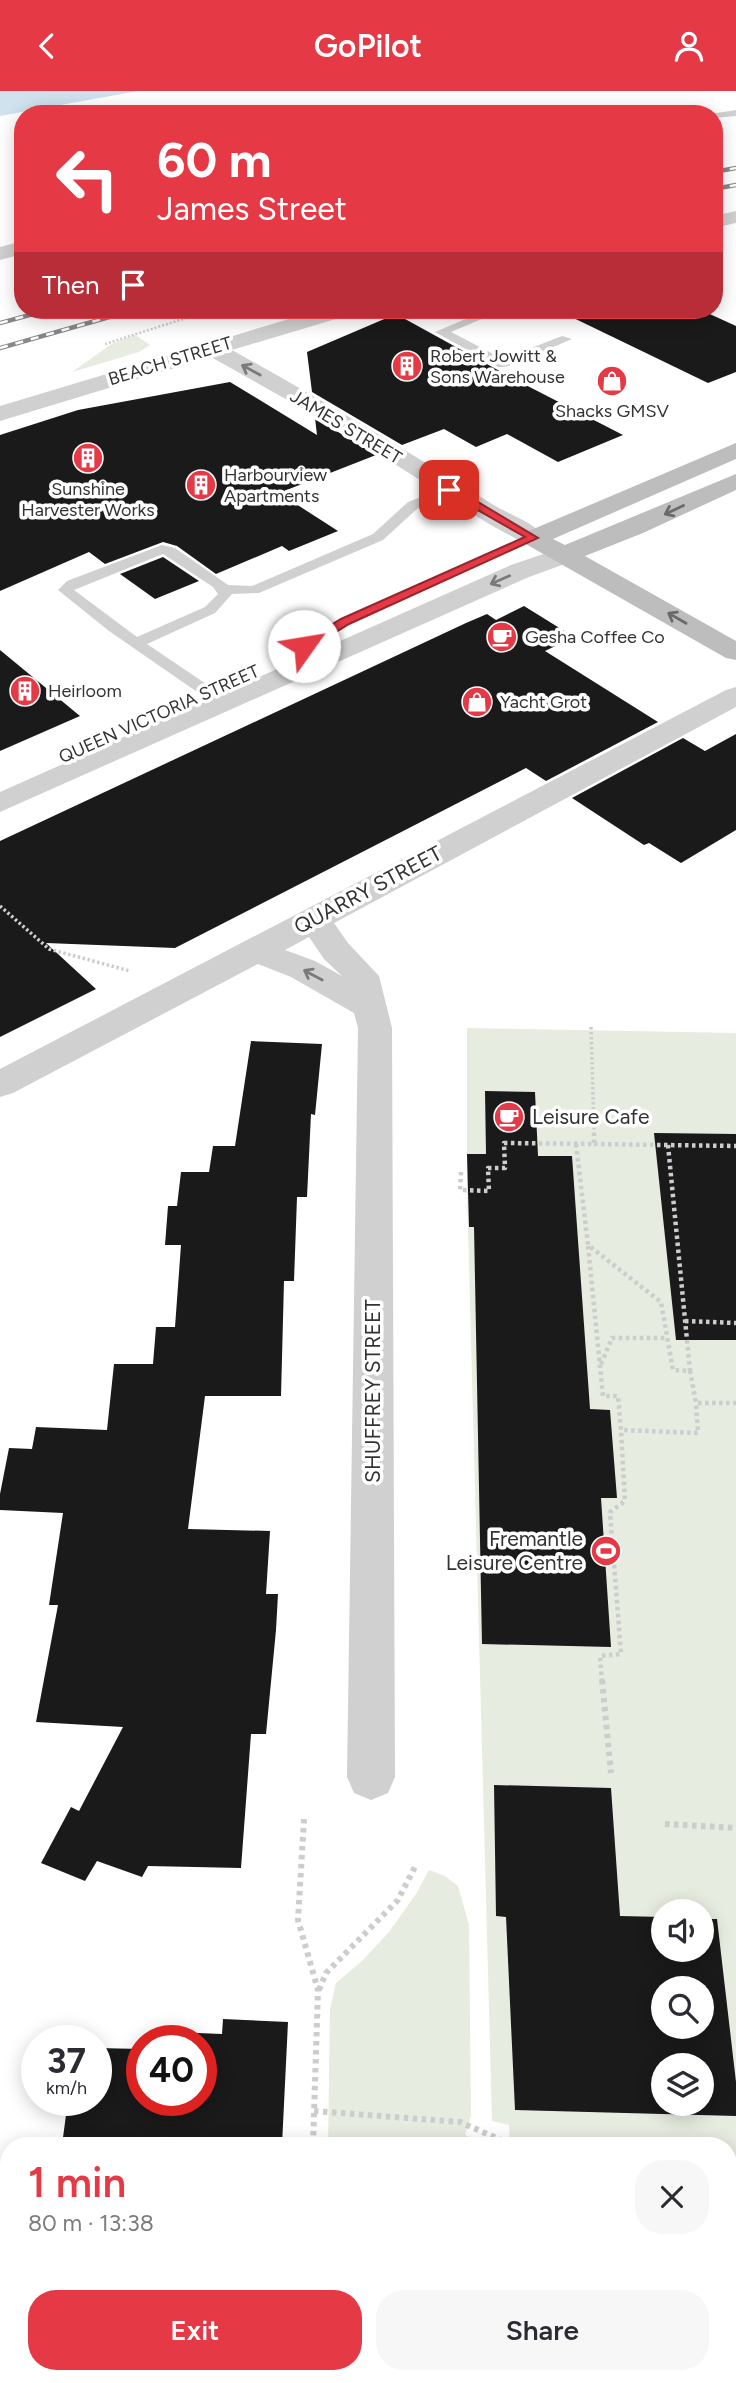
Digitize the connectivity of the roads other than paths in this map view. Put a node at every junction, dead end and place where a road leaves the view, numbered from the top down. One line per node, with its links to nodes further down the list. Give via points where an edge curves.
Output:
1 (311, 319): 4 (street, BEACH STREET)
2 (468, 319): 3 (lane, via 441,332 502,364)
3 (566, 339)
4 (236, 341): 5 (street, BEACH STREET); 10 (street, JAMES STREET, via 459,475)
5 (211, 348): 6 (street, BEACH STREET); 9 (street, JAMES STREET, one-way to 5, via 354,428)
6 (0, 414)
7 (736, 450): 10 (main road)
8 (736, 481): 11 (main road, QUEEN VICTORIA STREET, one-way to 11)
9 (449, 490): 10 (street, JAMES STREET); 14 (lane, via 413,505 378,537)
10 (544, 533): 11 (main road, JAMES STREET); 12 (street)
11 (575, 550): 17 (main road, JAMES STREET); 19 (main road, JAMES STREET, one-way to 11); 23 (street, QUEEN VICTORIA STREET, one-way to 23)
12 (503, 551)
13 (220, 587): 14 (lane); 15 (lane, via 226,595); 18 (lane, via 162,548 65,590)
14 (254, 590): 15 (lane)
15 (210, 610): 18 (lane)
16 (345, 622): 20 (street, QUEEN VICTORIA STREET, via 285,659)
17 (736, 628)
18 (136, 643): 20 (lane)
19 (736, 652)
20 (209, 692): 22 (street, QUEEN VICTORIA STREET)
21 (736, 696): 24 (street, QUARRY STREET)
22 (0, 785)
23 (0, 803)
24 (314, 919): 25 (street, QUARRY STREET); 26 (street, SHUFFREY STREET, via 335,951 362,976)
25 (254, 950): 26 (street, one-way to 25, via 303,969); 27 (street, QUARRY STREET)
26 (369, 1006): 28 (street, SHUFFREY STREET, via 375,1028)
27 (0, 1084)
28 (371, 1777)

